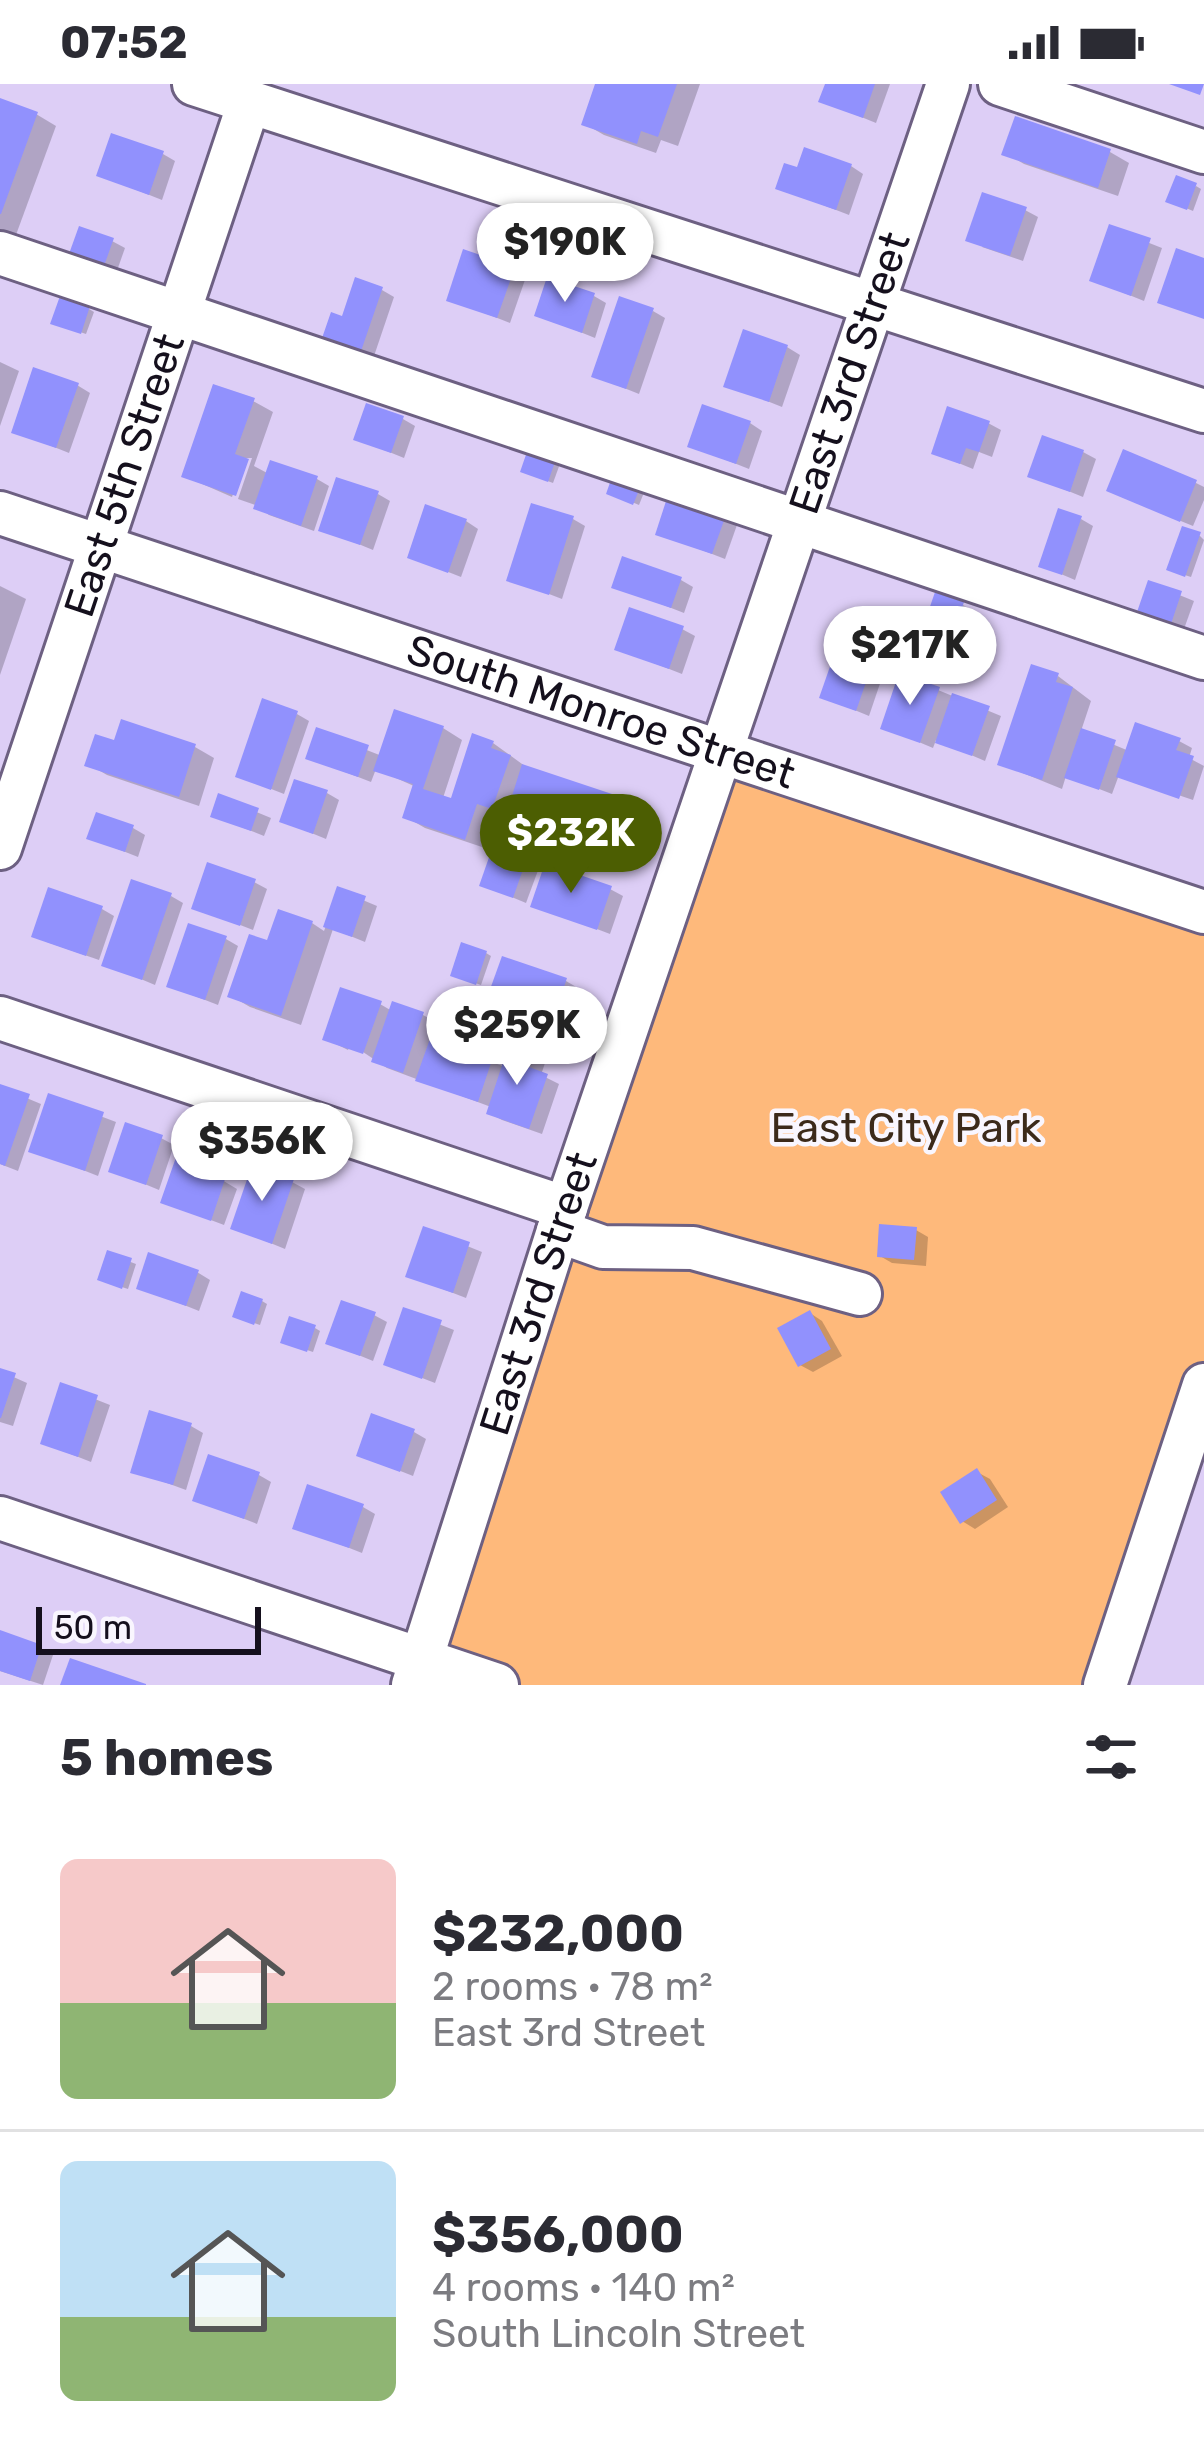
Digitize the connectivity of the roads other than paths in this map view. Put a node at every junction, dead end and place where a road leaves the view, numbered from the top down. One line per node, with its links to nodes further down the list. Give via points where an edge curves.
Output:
1 (194, 84): 4 (street)
2 (948, 84): 7 (street, East 3rd Street)
3 (1000, 84): 5 (street)
4 (249, 103): 7 (street); 8 (street, East 5th Street)
5 (1204, 152)
6 (0, 253): 8 (street)
7 (875, 305): 9 (street); 11 (street, East 3rd Street)
8 (182, 313): 11 (street); 12 (street, East 5th Street)
9 (1204, 411)
10 (0, 513): 12 (street, South Monroe Street)
11 (800, 522): 13 (street); 14 (street, East 3rd Street)
12 (103, 548): 14 (street, South Monroe Street); 15 (street, East 5th Street)
13 (1204, 658)
14 (719, 751): 16 (street, South Monroe Street); 18 (street, East 3rd Street)
15 (0, 848)
16 (1204, 912)
17 (0, 1018): 18 (street)
18 (562, 1219): 19 (street, via 604,1247 693,1248); 22 (street, East 3rd Street)
19 (860, 1294)
20 (1201, 1406): 24 (street)
21 (0, 1518): 22 (street)
22 (417, 1673): 23 (street)
23 (497, 1685)
24 (1105, 1685)

